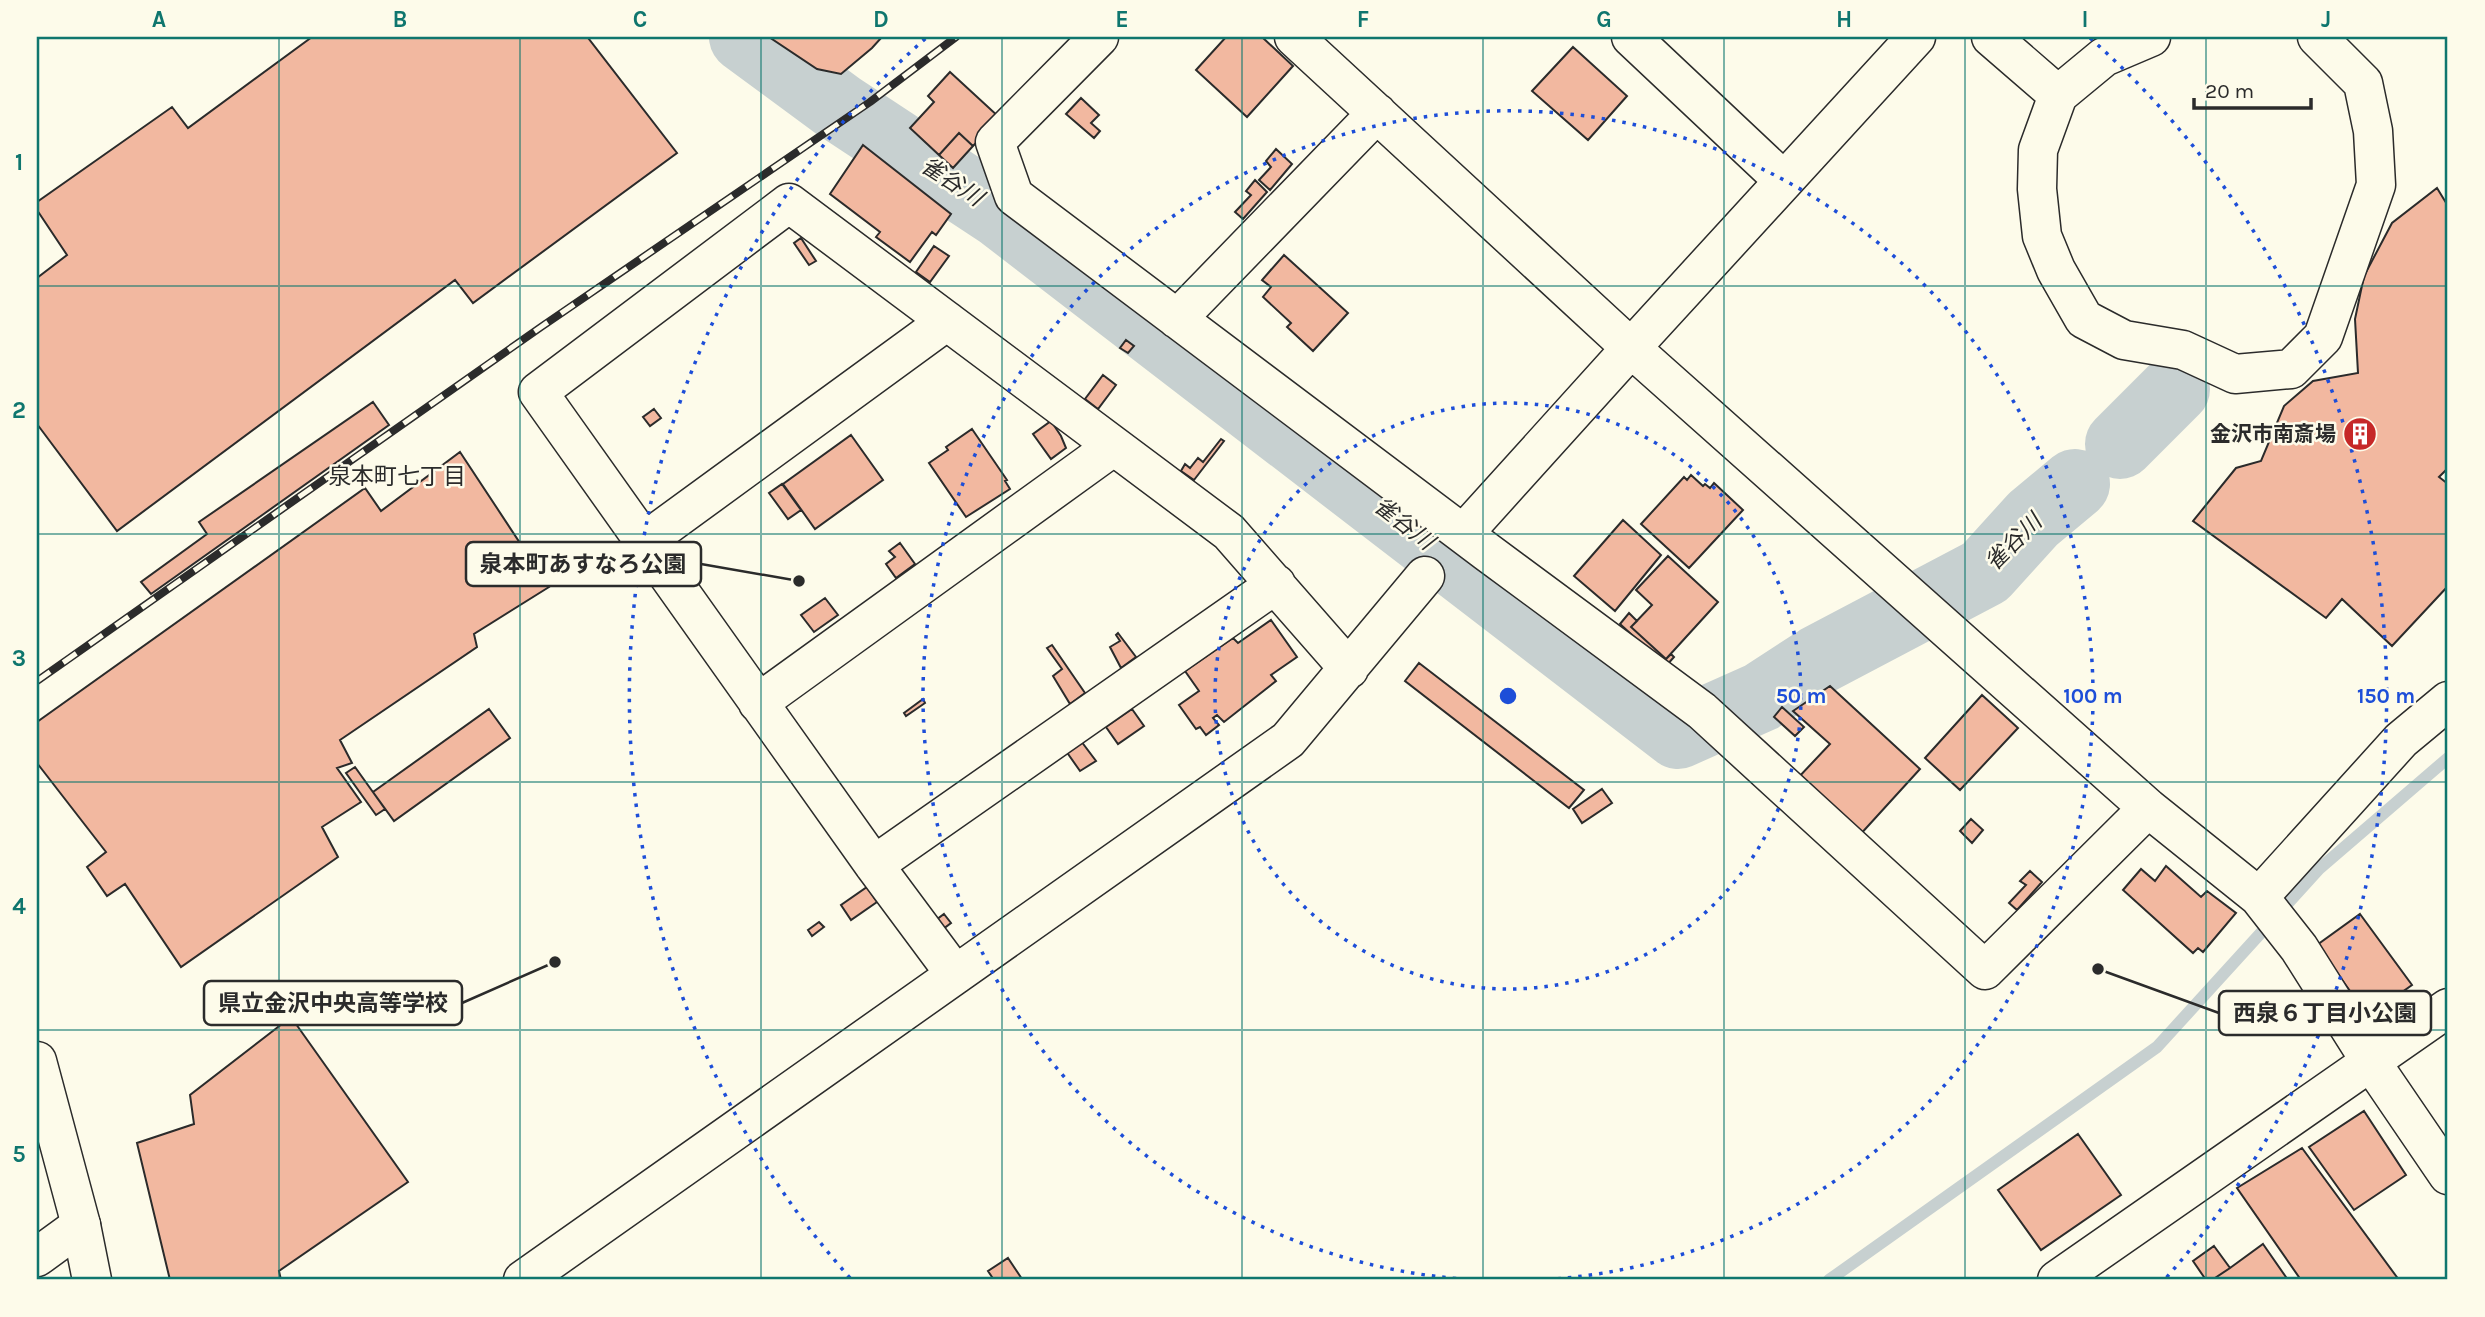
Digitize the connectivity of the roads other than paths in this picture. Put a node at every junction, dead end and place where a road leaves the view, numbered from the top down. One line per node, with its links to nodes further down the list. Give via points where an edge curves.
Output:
1 (1099, 37): 11 (street, via 995,142 1014,196)
2 (1296, 37): 9 (street)
3 (1631, 37): 10 (street)
4 (1916, 37): 10 (street)
5 (1991, 37): 8 (street)
6 (2151, 37): 8 (street, via 2104,57)
7 (2317, 37): 8 (street, via 2363,83 2373,131 2376,186 2323,337 2291,369 2235,374 2183,350 2124,340 2084,319 2042,236 2038,150)
8 (2058, 95)
9 (1377, 113): 11 (street); 13 (street)
10 (1784, 181): 13 (street)
11 (1177, 319): 15 (street)
12 (947, 321): 14 (street); 16 (street); 16 (street, via 789,203 538,392)
13 (1631, 348): 15 (street); 22 (street)
14 (1114, 446): 18 (street, via 1229,533); 21 (street)
15 (1463, 534): 22 (street, via 1716,724 1985,970)
16 (644, 542): 21 (street)
17 (1425, 576): 19 (street)
18 (1276, 584): 19 (street); 23 (street)
19 (1349, 669): 25 (street, via 1289,740)
20 (2448, 701): 24 (street, via 2401,740)
21 (758, 703): 23 (street)
22 (2148, 808): 24 (street)
23 (874, 865): 25 (street)
24 (2266, 904): 28 (street, via 2300,948)
25 (955, 974): 33 (street)
26 (2448, 1008): 28 (street)
27 (37, 1062): 30 (street)
28 (2371, 1062): 29 (street); 34 (street)
29 (2448, 1175)
30 (81, 1225): 31 (street); 32 (street)
31 (37, 1257)
32 (92, 1280)
33 (523, 1280)
34 (2057, 1280)

